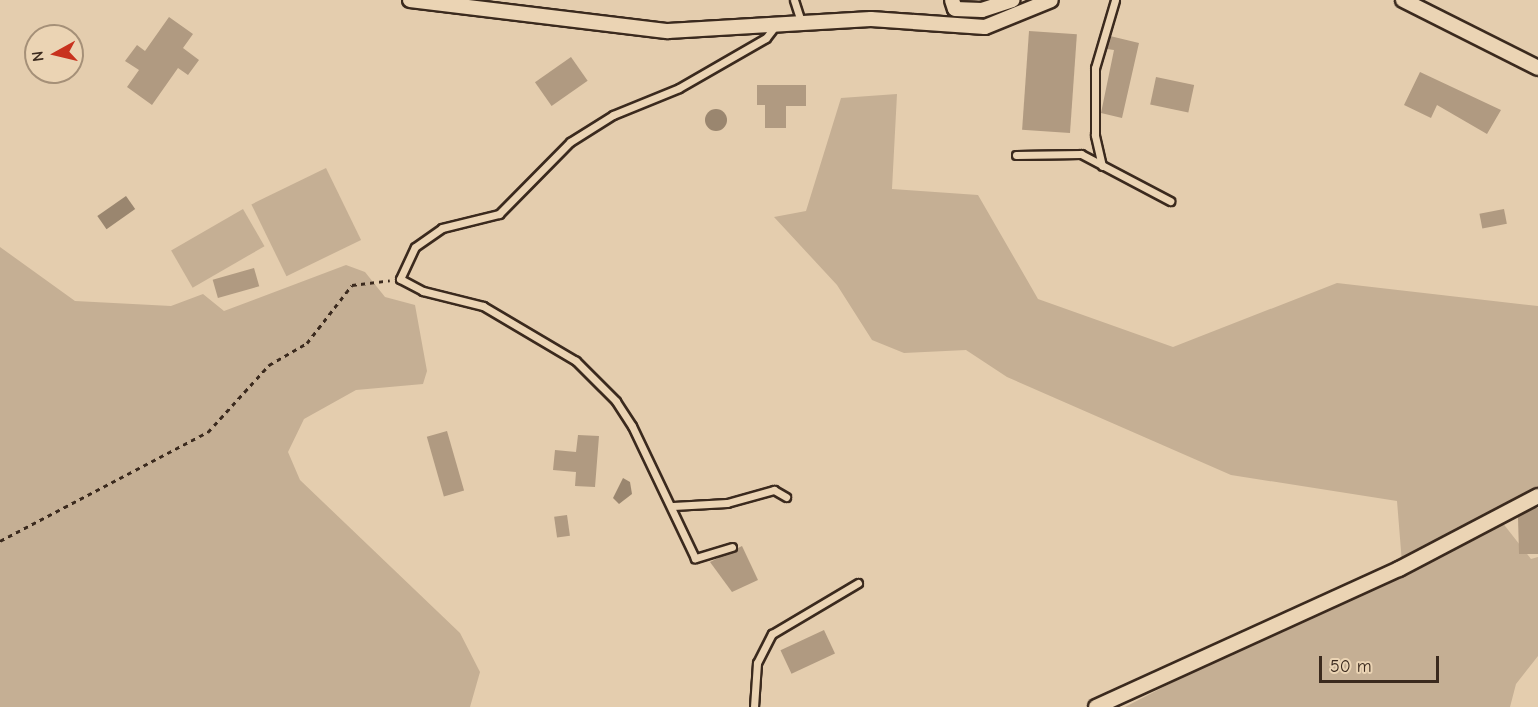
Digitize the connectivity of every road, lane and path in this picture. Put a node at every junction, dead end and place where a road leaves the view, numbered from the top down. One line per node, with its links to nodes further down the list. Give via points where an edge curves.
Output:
1 (410, 0): 9 (street, via 668,31)
2 (794, 0): 8 (lane)
3 (952, 0): 4 (street, via 955,9 982,10)
4 (1012, 0)
5 (1115, 0): 12 (lane, via 1095,68 1095,135)
6 (1403, 0): 10 (street)
7 (1046, 1): 8 (street, via 985,27)
8 (801, 21): 9 (street)
9 (776, 26): 14 (lane, via 766,38 679,88 613,115 570,142 499,214 442,228 415,247)
10 (1538, 68)
11 (1016, 155): 12 (lane, via 1081,154)
12 (1102, 166): 13 (lane)
13 (1170, 201)
14 (400, 279): 17 (lane, via 423,291 483,306 576,362 616,401); 18 (path, via 352,285 307,343 269,365 208,432)
15 (1538, 496): 22 (street, via 1399,569)
16 (786, 497): 17 (lane, via 774,490 727,503)
17 (673, 506): 19 (lane, via 695,558)
18 (0, 541)
19 (732, 548)
20 (858, 584): 21 (lane, via 772,634 757,663)
21 (754, 707)
22 (1096, 707)

